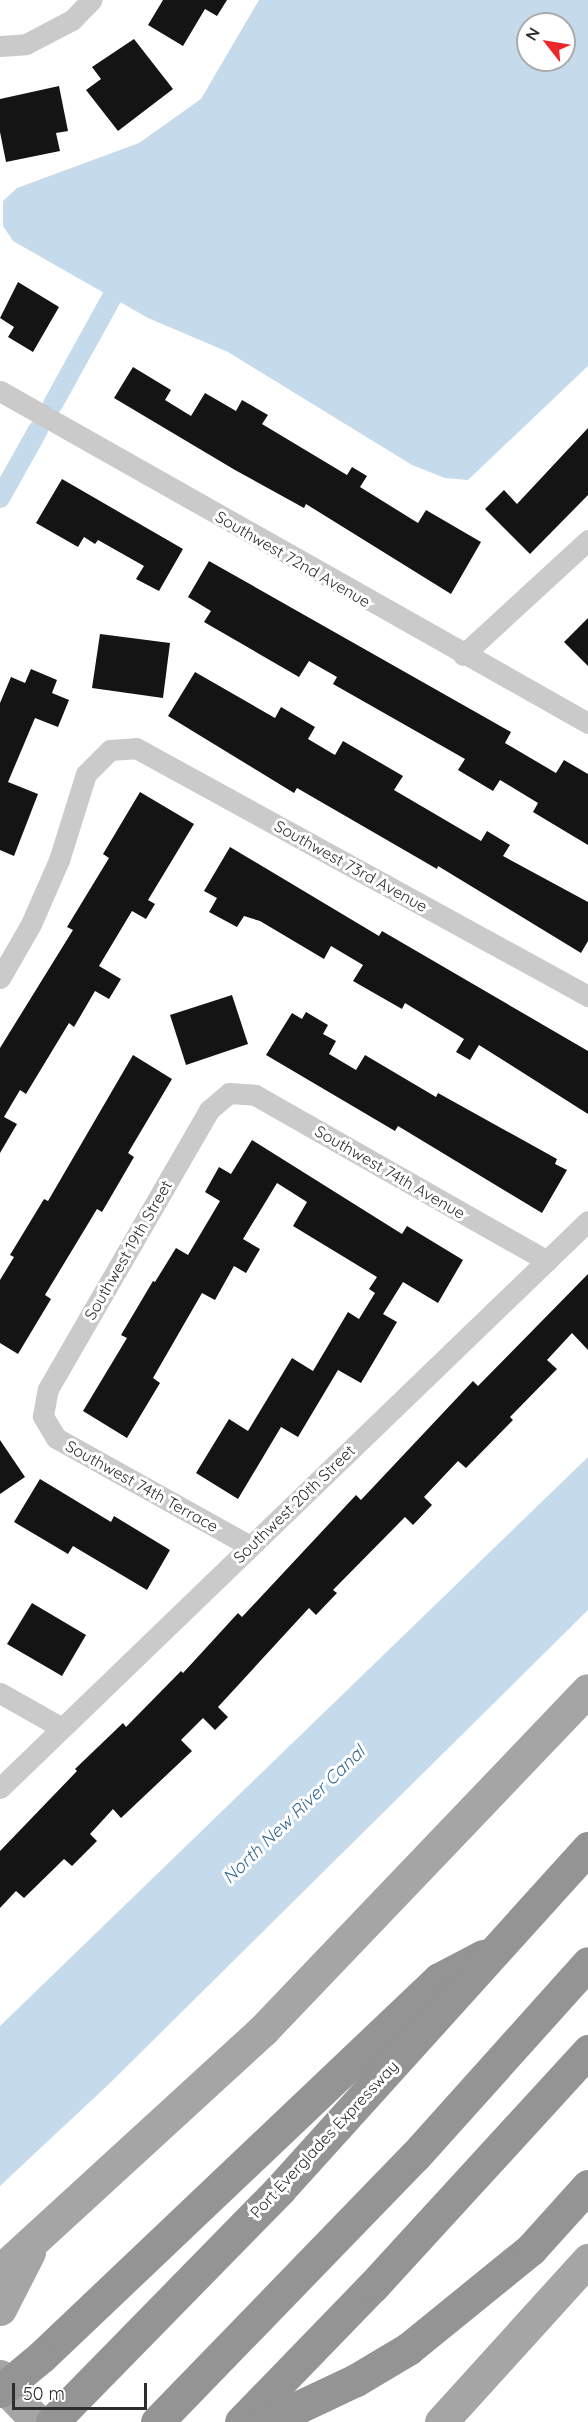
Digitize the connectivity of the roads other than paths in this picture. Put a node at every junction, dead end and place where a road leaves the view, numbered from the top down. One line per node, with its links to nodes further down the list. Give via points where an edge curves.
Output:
1 (91, 0): 2 (street, via 72,20 26,44)
2 (0, 46)
3 (0, 391): 5 (street, Southwest 72nd Avenue)
4 (588, 540): 5 (street)
5 (463, 656): 6 (street, Southwest 72nd Avenue)
6 (588, 723)
7 (0, 978): 8 (street, Southwest 73rd Avenue, via 32,924 86,774 110,750 136,748)
8 (588, 996)
9 (229, 1093): 11 (street, Southwest 74th Avenue, via 255,1095); 12 (street, Southwest 19th Street, via 209,1110 48,1389)
10 (588, 1221): 11 (street, Southwest 20th Street)
11 (547, 1261): 13 (street, Southwest 20th Street)
12 (44, 1416): 13 (street, Southwest 74th Terrace, via 56,1438)
13 (250, 1546): 16 (street, Southwest 20th Street)
14 (588, 1690): 23 (main road, via 263,2030)
15 (0, 1693): 16 (street)
16 (62, 1728): 17 (street, Southwest 20th Street)
17 (0, 1788)
18 (588, 1848): 19 (highway, Port Everglades Expressway)
19 (501, 1947): 28 (highway, bridge, via 439,1979 41,2357); 29 (highway, Port Everglades Expressway, via 280,2189)
20 (588, 1963): 30 (highway, via 415,2156)
21 (588, 2051): 31 (highway, via 373,2286)
22 (588, 2186): 32 (highway, via 531,2249 408,2349 356,2380)
23 (35, 2240): 25 (main road); 26 (main road)
24 (588, 2260): 33 (main road)
25 (0, 2271)
26 (0, 2309)
27 (0, 2376): 29 (main road, via 6,2389)
28 (0, 2391)
29 (49, 2421)
30 (157, 2422)
31 (241, 2422)
32 (267, 2422)
33 (441, 2422)

